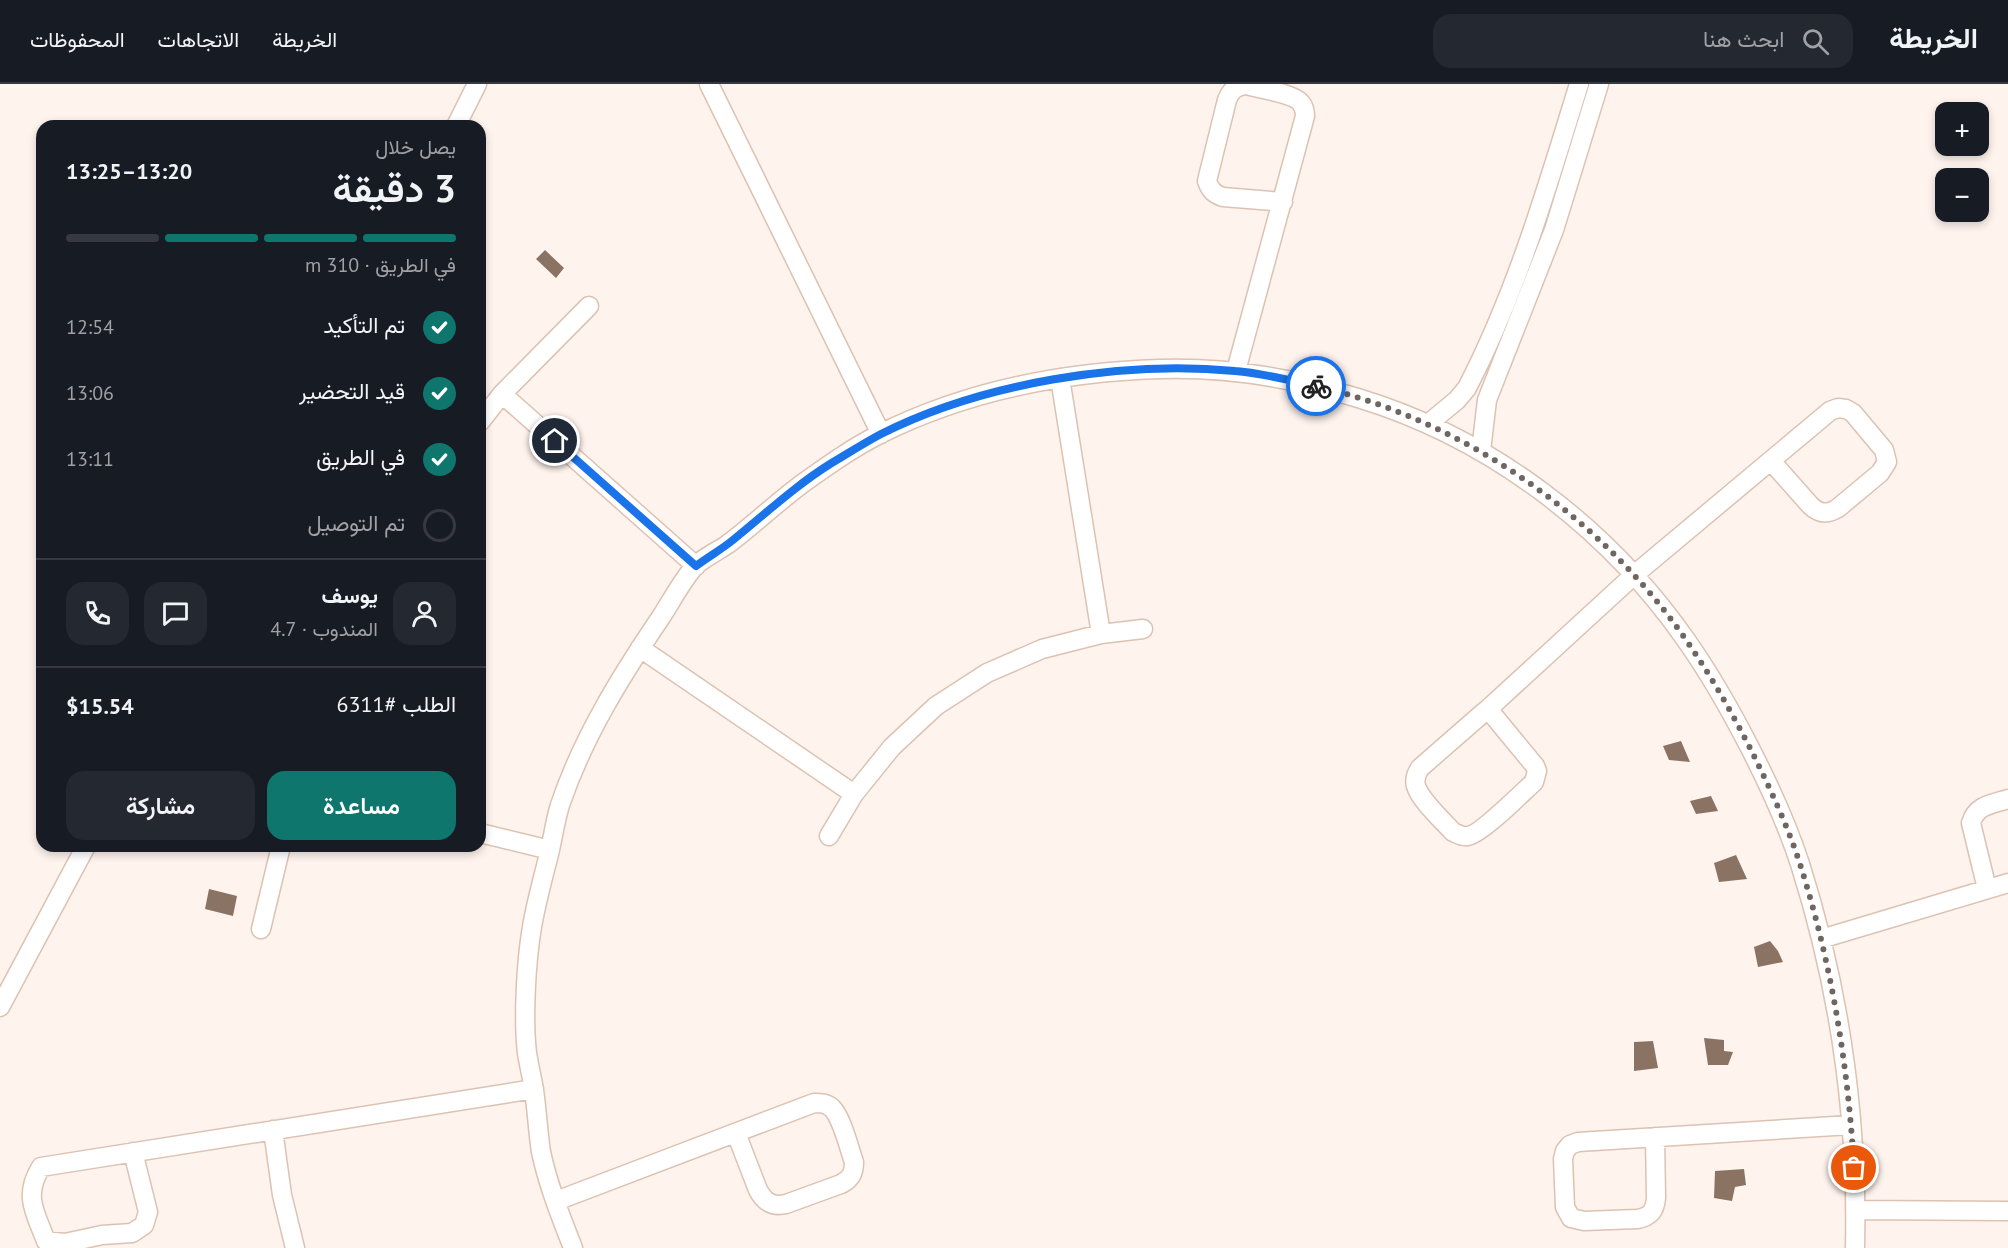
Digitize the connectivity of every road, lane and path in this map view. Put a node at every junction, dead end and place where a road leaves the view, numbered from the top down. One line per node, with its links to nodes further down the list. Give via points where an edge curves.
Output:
1 (477, 84): 5 (street)
2 (709, 84): 15 (street)
3 (1579, 84): 8 (street, via 1536,223)
4 (1599, 84): 9 (street, via 1554,230)
5 (459, 120)
6 (1283, 202): 6 (street, via 1304,108 1293,97 1246,85 1234,88 1227,99 1208,173 1210,189 1223,197); 10 (street)
7 (589, 306): 12 (street)
8 (1492, 335): 9 (street); 14 (street, via 1467,388)
9 (1509, 343): 16 (street, via 1487,400)
10 (1236, 371): 11 (street, via 1119,370); 14 (street, via 1335,391)
11 (1060, 378): 15 (street, via 999,391); 21 (street)
12 (502, 394): 13 (street); 18 (street)
13 (486, 414)
14 (1428, 424): 16 (street)
15 (881, 434): 18 (street, via 828,465)
16 (1481, 451): 19 (street, via 1588,529)
17 (1771, 461): 17 (street, via 1810,505 1823,513 1838,508 1880,473 1887,462 1884,450 1853,414 1838,408); 19 (street)
18 (696, 566): 22 (street)
19 (1634, 575): 23 (street); 34 (street, via 1686,640 1736,720 1768,783 1799,860)
20 (1143, 629): 21 (street)
21 (1101, 634): 24 (street, via 1042,649 987,674 945,701 892,747)
22 (640, 648): 24 (street); 28 (street, via 580,753 558,810)
23 (1488, 709): 23 (street, via 1415,776 1419,793 1453,832 1466,837 1479,831 1536,776 1535,766)
24 (854, 794): 27 (street)
25 (2008, 799): 32 (street, via 1978,809 1971,823)
26 (486, 834): 28 (street)
27 (829, 836)
28 (550, 850): 36 (street, via 532,928 527,987 526,1047)
29 (83, 852): 35 (street)
30 (280, 852): 33 (street)
31 (2008, 883): 32 (street)
32 (1988, 889): 34 (street)
33 (261, 929)
34 (1821, 939): 37 (street, via 1835,1001)
35 (0, 1007)
36 (534, 1089): 38 (street); 42 (street, via 542,1154)
37 (1851, 1125): 40 (street); 43 (street)
38 (273, 1130): 41 (street); 45 (street, via 282,1195)
39 (736, 1133): 39 (street, via 823,1103 836,1114 854,1169 841,1184 786,1204 769,1204 758,1191); 42 (street)
40 (1655, 1137): 40 (street, via 1570,1145 1563,1159 1565,1207 1571,1218 1638,1219 1652,1213 1656,1206)
41 (133, 1152): 41 (street, via 41,1167 32,1181 32,1205 46,1241 65,1243 132,1233 144,1225 148,1212)
42 (555, 1201): 46 (street)
43 (1856, 1210): 44 (street); 47 (street)
44 (2008, 1211)
45 (295, 1248)
46 (573, 1248)
47 (1855, 1248)

